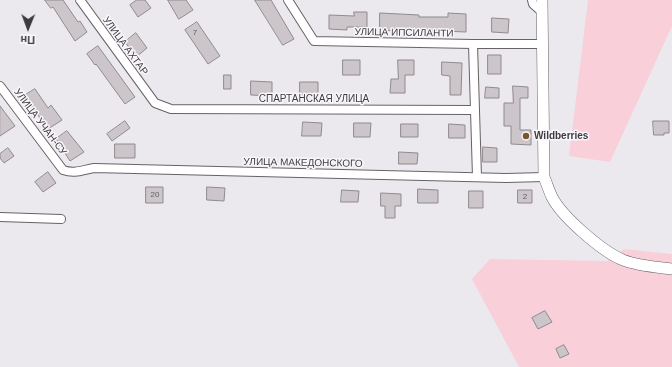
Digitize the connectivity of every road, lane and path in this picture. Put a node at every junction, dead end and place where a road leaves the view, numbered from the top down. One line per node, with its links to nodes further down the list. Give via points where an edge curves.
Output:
1 (80, 0): 9 (street, УЛИЦА АХТАР)
2 (288, 0): 6 (street, УЛИЦА ИПСИЛАНТИ, via 314,42)
3 (532, 0): 5 (street)
4 (542, 0): 5 (main road)
5 (542, 12): 7 (main road)
6 (473, 44): 7 (street, УЛИЦА ИПСИЛАНТИ); 10 (street)
7 (543, 44): 13 (main road)
8 (0, 86): 11 (street, УЛИЦА УЧАН-СУ)
9 (155, 103): 10 (street, СПАРТАНСКАЯ УЛИЦА, via 171,109)
10 (475, 110): 12 (street)
11 (63, 170): 12 (street, УЛИЦА МАКЕДОНСКОГО, via 71,173 94,168)
12 (477, 177): 13 (street, УЛИЦА МАКЕДОНСКОГО)
13 (544, 177): 16 (main road, via 552,198 566,216 613,254 624,261)
14 (0, 218): 15 (street)
15 (61, 219)
16 (672, 269)

